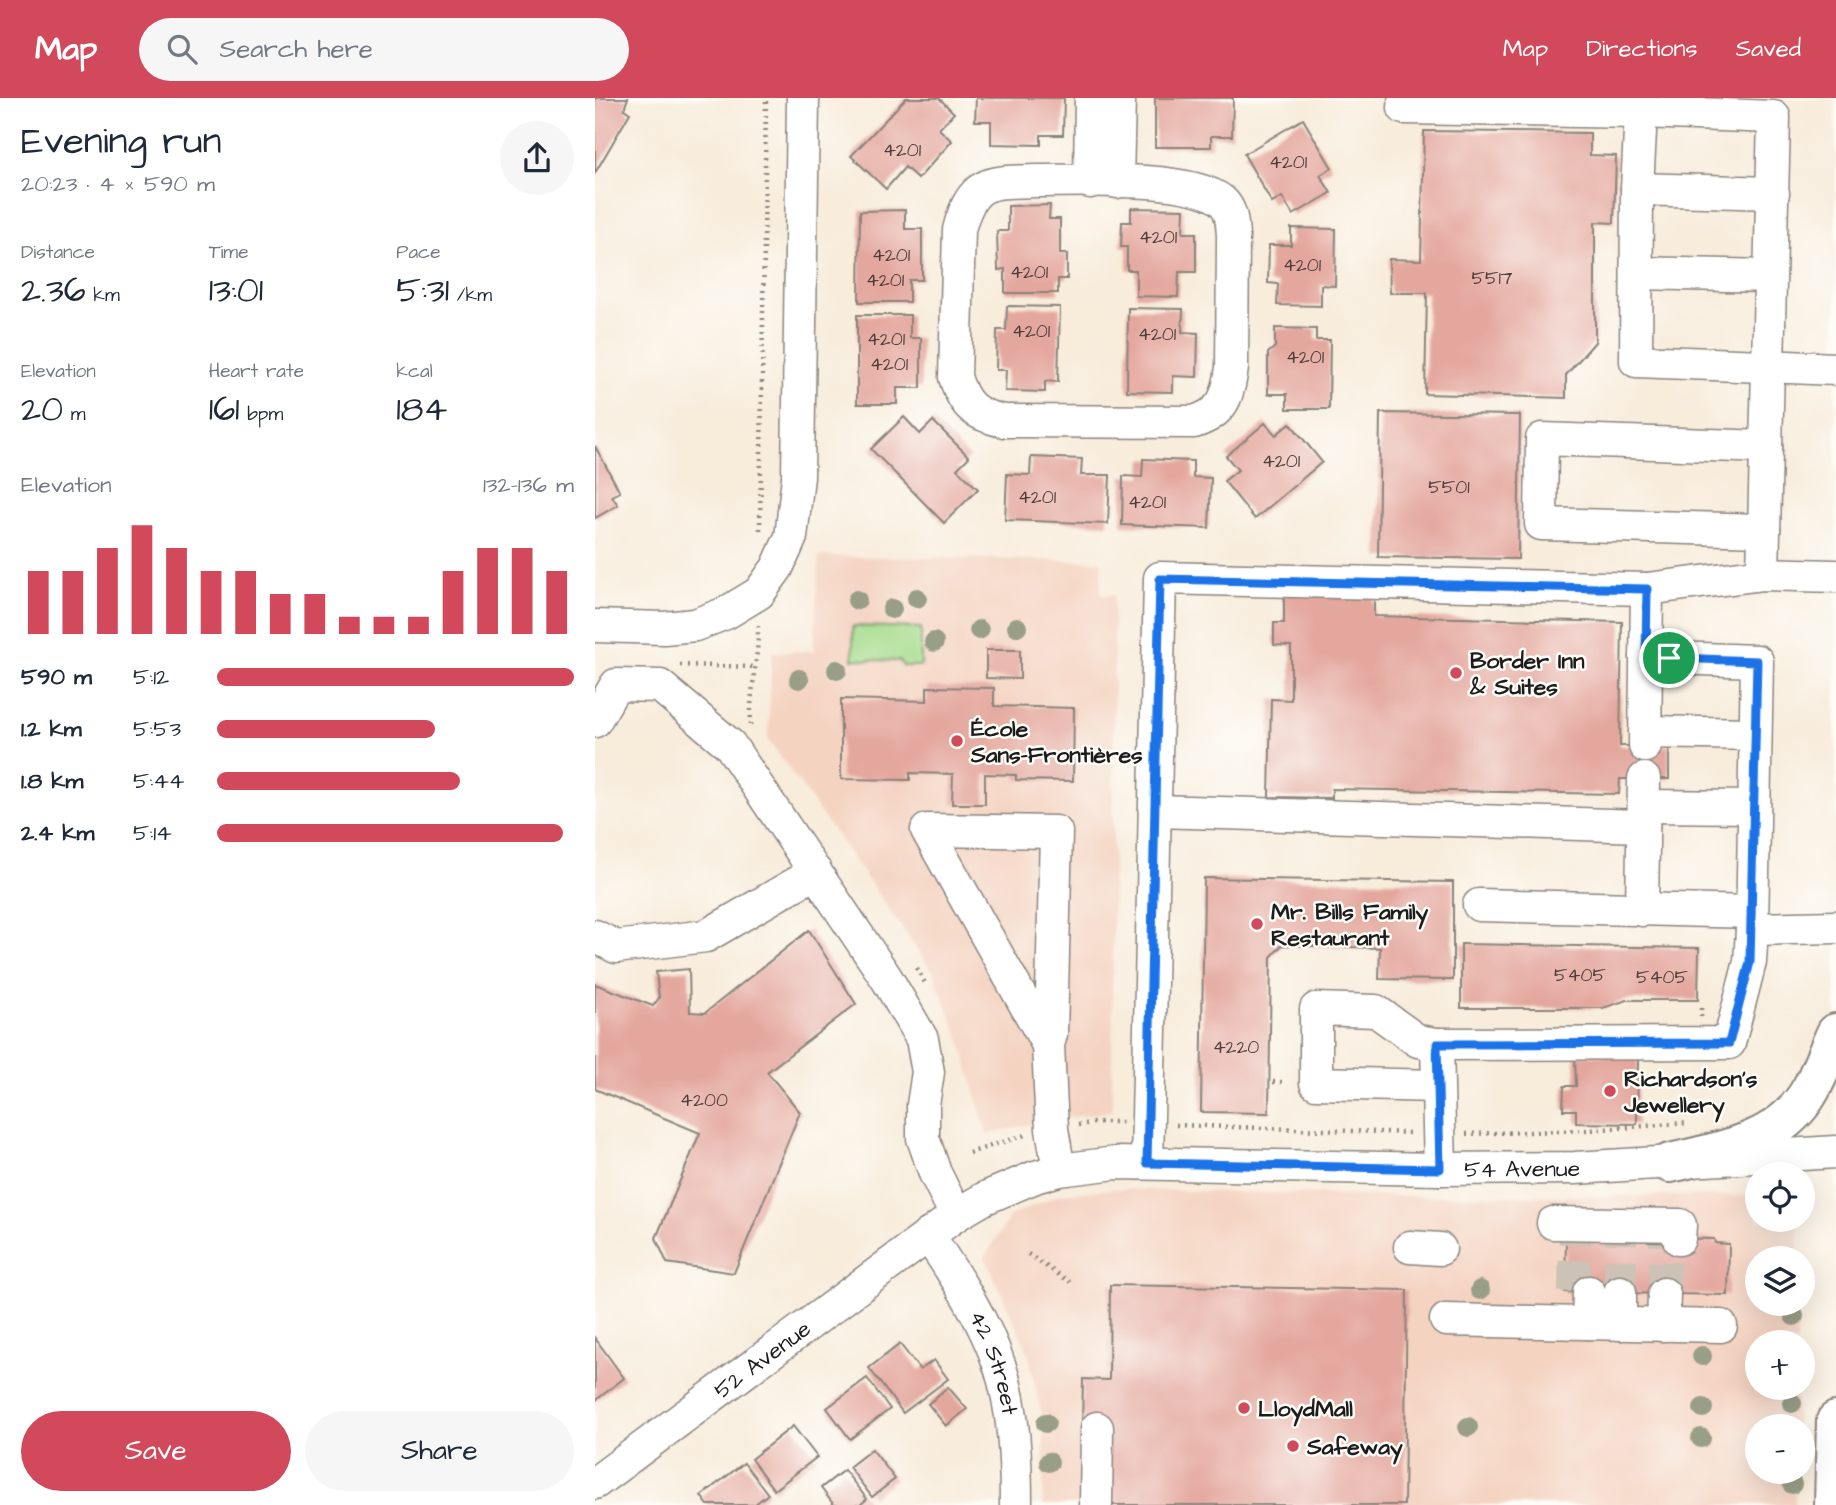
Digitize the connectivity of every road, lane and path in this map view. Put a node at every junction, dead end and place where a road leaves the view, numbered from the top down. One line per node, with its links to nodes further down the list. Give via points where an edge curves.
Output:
1 (766, 98): 16 (path)
2 (803, 98): 21 (street, via 798,477 791,537 759,593 726,613 695,625)
3 (1091, 98): 7 (street)
4 (1119, 98): 7 (street)
5 (1405, 98): 6 (street, via 1404,108)
6 (1640, 105): 8 (street); 9 (street, via 1774,117)
7 (1104, 182): 7 (street, via 995,182 979,190 965,207 959,230 955,377 968,405 984,416 1004,421 1194,422 1209,418 1220,407 1232,368 1231,215 1223,202 1207,192 1182,186)
8 (1637, 189): 9 (street); 10 (street)
9 (1773, 193): 11 (street)
10 (1637, 273): 11 (street); 12 (street, via 1636,361)
11 (1770, 276): 12 (street)
12 (1768, 366): 13 (street); 14 (street)
13 (1836, 369)
14 (1766, 447): 15 (street); 15 (street, via 1542,439 1541,524)
15 (1765, 530): 17 (street)
16 (760, 534)
17 (1763, 574): 18 (street); 19 (street)
18 (1836, 576)
19 (1647, 589): 22 (street); 28 (street, via 1160,579)
20 (758, 618): 24 (path)
21 (595, 626)
22 (1646, 657): 25 (street, via 1757,661); 25 (street, via 1645,739)
23 (595, 721): 29 (street, via 616,685 660,686 730,745)
24 (752, 731)
25 (1755, 734): 27 (street)
26 (1644, 804): 27 (street); 28 (street); 31 (street)
27 (1753, 807): 32 (street)
28 (1155, 811): 48 (street)
29 (816, 872): 34 (street, via 706,936 616,947); 52 (street, via 922,1039 928,1072 923,1138)
30 (1479, 905): 31 (street)
31 (1642, 910): 32 (street)
32 (1752, 921): 33 (street); 36 (street, via 1750,962 1729,1043)
33 (1836, 928)
34 (595, 936)
35 (1836, 1033): 49 (highway, via 1808,1094 1786,1121 1739,1147)
36 (1437, 1044): 38 (street); 38 (street, via 1418,1041 1376,1011 1316,1009 1316,1083)
37 (1048, 1045): 37 (street, via 1056,832 927,830); 51 (street)
38 (1437, 1086): 50 (street)
39 (1118, 1122): 42 (path)
40 (1689, 1123): 45 (path)
41 (1175, 1125): 44 (path)
42 (1068, 1127)
43 (1035, 1133): 47 (path)
44 (1404, 1133)
45 (1463, 1134)
46 (1836, 1152): 49 (street, 54 Avenue)
47 (969, 1153)
48 (1147, 1163): 50 (street, 54 Avenue); 51 (street, 54 Avenue)
49 (1670, 1163): 50 (street, 54 Avenue)
50 (1440, 1169)
51 (1059, 1170): 52 (street, 54 Avenue, via 1010,1187)
52 (956, 1216): 55 (street, 54 Avenue)
53 (1576, 1228): 54 (street)
54 (1646, 1232)
55 (928, 1234): 65 (street, 52 Avenue); 66 (street, 42 Street, via 980,1321 1000,1367 1015,1446)
56 (1028, 1254): 57 (path)
57 (1070, 1283)
58 (1581, 1292): 60 (street)
59 (1446, 1320): 60 (street)
60 (1581, 1323): 61 (street)
61 (1649, 1325): 61 (street, via 1649,1293); 62 (street)
62 (1721, 1326)
63 (1836, 1421): 68 (highway)
64 (1097, 1428): 67 (street)
65 (595, 1483)
66 (1016, 1505)
67 (1095, 1505)
68 (1834, 1505)

